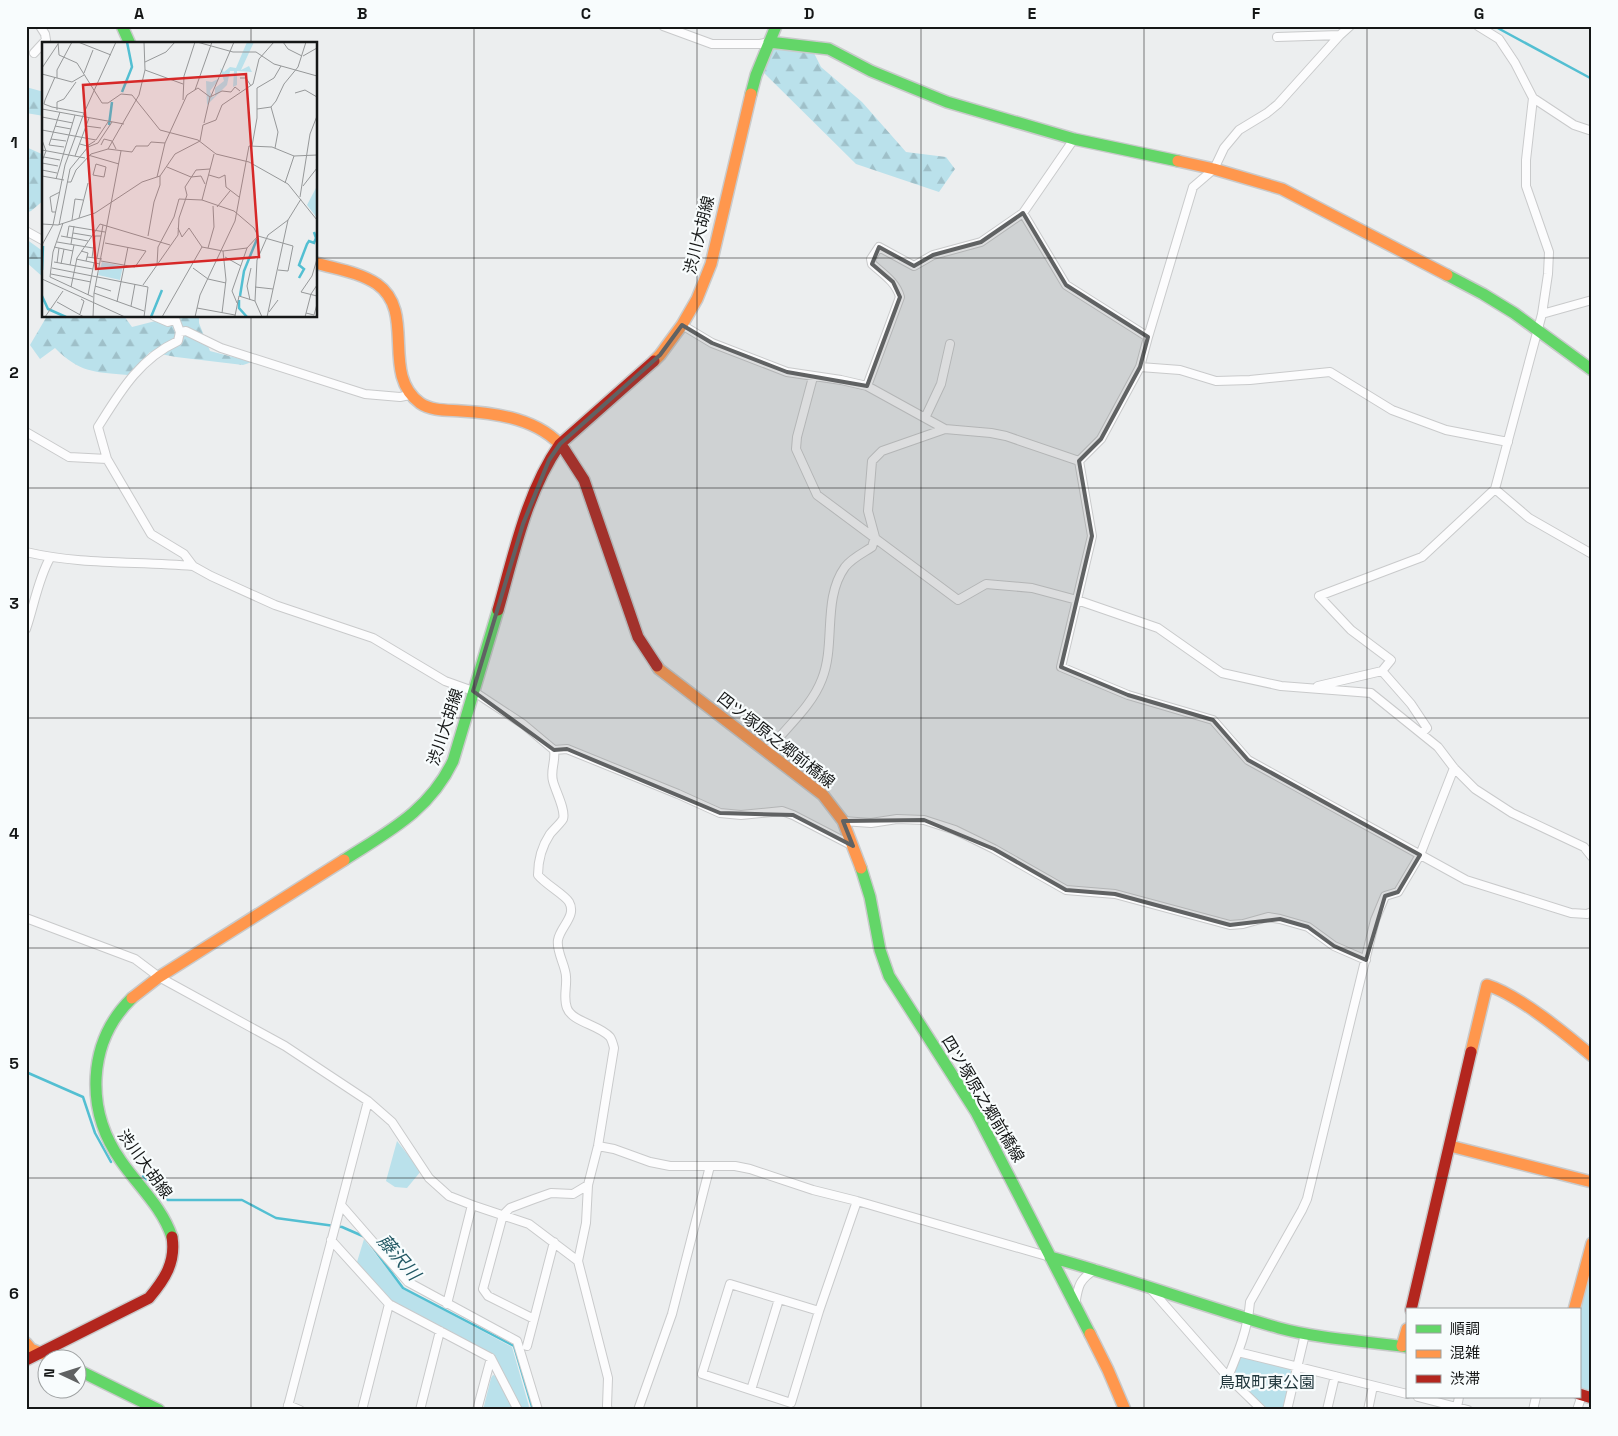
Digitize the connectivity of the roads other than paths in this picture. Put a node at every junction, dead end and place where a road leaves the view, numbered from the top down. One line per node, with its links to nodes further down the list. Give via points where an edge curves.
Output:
1 (40, 26): 9 (street, via 45,34)
2 (122, 26): 10 (main road)
3 (663, 26): 11 (street, via 712,44)
4 (776, 26): 11 (main road, 渋川大胡線)
5 (1350, 26): 7 (street)
6 (1478, 26): 14 (street, via 1499,39)
7 (1340, 35): 8 (street); 17 (street, via 1278,104 1239,130 1224,148)
8 (1277, 37)
9 (44, 42)
10 (129, 42)
11 (769, 42): 16 (main road, via 829,49 864,68 947,102); 26 (main road, 渋川大胡線, via 748,103 711,264)
12 (42, 44): 13 (street)
13 (34, 53)
14 (1533, 98): 15 (street, via 1574,125); 23 (street, via 1526,186 1549,252)
15 (1592, 131)
16 (1074, 139): 17 (main road); 18 (street)
17 (1214, 169): 27 (main road, via 1282,189 1483,294); 29 (street, via 1194,187)
18 (1023, 213): 29 (street, via 1066,285); 34 (street, via 980,242 933,255 914,266 879,247 871,259 872,264 892,282 900,297)
19 (26, 231): 20 (street)
20 (42, 240)
21 (318, 264): 35 (main road, via 373,282 383,288 392,300 397,316 400,368)
22 (1592, 299): 23 (street)
23 (1542, 314): 27 (street)
24 (159, 318): 25 (street, via 168,322)
25 (174, 318): 28 (street)
26 (682, 325): 33 (street, via 712,343 786,372); 40 (main road, 渋川大胡線, via 660,355)
27 (1537, 330): 32 (main road); 39 (street)
28 (180, 332): 35 (street, via 186,331 221,348 365,394); 41 (street, via 178,341 161,349 125,383 98,426)
29 (1148, 337): 31 (street)
30 (950, 344): 36 (street, via 941,384)
31 (1140, 367): 39 (street, via 1180,370 1216,381 1330,372 1392,410 1446,430); 42 (street, via 1101,439)
32 (1592, 370)
33 (813, 377): 34 (street); 44 (street, via 796,449 817,495)
34 (867, 386): 36 (street)
35 (410, 395): 40 (main road, 四ツ塚原之郷前橋線, via 421,404 439,409 475,412 533,424)
36 (925, 418): 37 (street)
37 (945, 429): 42 (street, via 990,432); 44 (street, via 882,451 872,461 868,511)
38 (26, 432): 41 (street, via 69,457)
39 (1508, 442): 43 (street)
40 (560, 444): 53 (main road, 渋川大胡線, via 548,460 534,490); 56 (main road, 四ツ塚原之郷前橋線, via 576,464 592,499 645,650 672,681)
41 (107, 459): 48 (street, via 151,534 184,554)
42 (1079, 461): 49 (street, via 1092,536)
43 (1495, 489): 46 (street, via 1529,518); 51 (street, via 1422,557 1319,596 1351,630 1392,660)
44 (875, 537): 49 (street, via 958,600 986,584 1032,588); 56 (street, via 872,547 853,559 840,577 833,604 826,669 818,688)
45 (26, 552): 47 (street)
46 (1592, 554)
47 (50, 558): 48 (street); 50 (street)
48 (194, 566): 53 (street, via 275,605 372,638 445,681)
49 (1077, 600): 52 (street, via 1158,628 1222,673 1281,686); 60 (street, via 1061,667 1128,695 1213,720 1248,760)
50 (26, 629)
51 (1382, 671): 52 (street); 54 (street, via 1412,704 1427,728)
52 (1308, 688): 54 (street, via 1371,693)
53 (473, 691): 55 (street, via 523,724); 65 (main road, 渋川大胡線, via 453,761 438,789 424,805)
54 (1422, 733): 57 (street)
55 (554, 750): 59 (street, via 567,749 720,813 740,815 782,811); 68 (street, via 556,759 552,779 563,819 549,836 538,864 538,875 569,900 571,908 558,942 566,976 569,1012 602,1031 614,1048)
56 (767, 752): 58 (main road, 四ツ塚原之郷前橋線, via 823,795)
57 (1454, 768): 60 (street); 61 (street, via 1475,789 1512,813 1584,847)
58 (843, 822): 59 (main road, 四ツ塚原之郷前橋線); 64 (street, via 924,820 955,830 994,849 1066,890 1115,894 1230,925 1280,919 1308,927 1334,946)
59 (854, 846): 80 (main road, 四ツ塚原之郷前橋線, via 889,976 976,1112)
60 (1420, 855): 62 (street, via 1466,880 1571,912); 64 (street, via 1398,892 1385,896)
61 (1592, 857)
62 (1592, 912)
63 (26, 918): 65 (street, via 133,958)
64 (1366, 960): 92 (street, via 1307,1199 1250,1302)
65 (158, 977): 67 (street, via 285,1046); 98 (main road, 渋川大胡線, via 137,993 115,1018 99,1051 94,1088 97,1113 109,1144 170,1228 174,1247 172,1262 164,1281 149,1298)
66 (1592, 1056): 69 (main road, via 1537,1014 1487,985)
67 (368, 1101): 74 (street); 75 (street, via 392,1122 429,1178 449,1196)
68 (598, 1146): 70 (street, via 670,1166); 72 (street)
69 (1450, 1146): 71 (main road); 88 (main road)
70 (710, 1166): 73 (street, via 750,1169); 124 (street, via 672,1314)
71 (1592, 1182)
72 (588, 1185): 76 (street, via 573,1194 552,1193 510,1208); 81 (street, via 586,1223)
73 (857, 1201): 80 (street); 90 (street)
74 (341, 1205): 77 (street); 86 (street, via 408,1282)
75 (472, 1205): 76 (street); 86 (street)
76 (503, 1215): 78 (street, via 529,1224); 91 (street, via 483,1289 488,1296)
77 (331, 1240): 85 (street); 114 (street)
78 (554, 1242): 81 (street); 91 (street)
79 (1592, 1242): 89 (main road)
80 (1050, 1258): 82 (main road); 87 (main road, 四ツ塚原之郷前橋線)
81 (578, 1262): 123 (street, via 608,1378)
82 (1096, 1269): 83 (main road); 87 (street, via 1084,1276 1078,1286)
83 (1147, 1285): 92 (main road); 107 (street)
84 (779, 1299): 90 (street); 109 (street); 109 (street, via 730,1284 702,1374)
85 (389, 1304): 93 (street); 118 (street)
86 (447, 1304): 122 (street, via 517,1342)
87 (1075, 1306): 125 (main road, 四ツ塚原之郷前橋線)
88 (1411, 1308)
89 (1575, 1308)
90 (820, 1311): 109 (street, via 791,1403)
91 (534, 1319): 96 (street)
92 (1249, 1319): 94 (main road); 100 (street)
93 (440, 1331): 102 (street); 119 (street)
94 (1305, 1334): 97 (main road); 104 (street)
95 (26, 1343): 99 (main road)
96 (527, 1346)
97 (1405, 1347)
98 (51, 1348)
99 (38, 1352)
100 (1238, 1352): 104 (street); 107 (street)
101 (38, 1354): 103 (main road, 渋川大胡線)
102 (490, 1358): 120 (street); 121 (street)
103 (26, 1360)
104 (1297, 1368): 106 (street); 127 (street)
105 (88, 1375): 116 (main road)
106 (1336, 1376): 108 (street); 128 (street)
107 (1228, 1377): 126 (street)
108 (1374, 1386): 110 (street); 129 (street)
109 (751, 1390)
110 (1406, 1394)
111 (1584, 1396): 131 (street)
112 (1422, 1398): 115 (street)
113 (1459, 1398): 115 (street)
114 (288, 1407): 117 (street)
115 (1457, 1407): 130 (street)
116 (159, 1410)
117 (300, 1410)
118 (362, 1410)
119 (420, 1410)
120 (477, 1410)
121 (518, 1410)
122 (538, 1410)
123 (608, 1410)
124 (638, 1410)
125 (1125, 1410)
126 (1262, 1410)
127 (1287, 1410)
128 (1327, 1410)
129 (1368, 1410)
130 (1468, 1410)
131 (1577, 1410)

